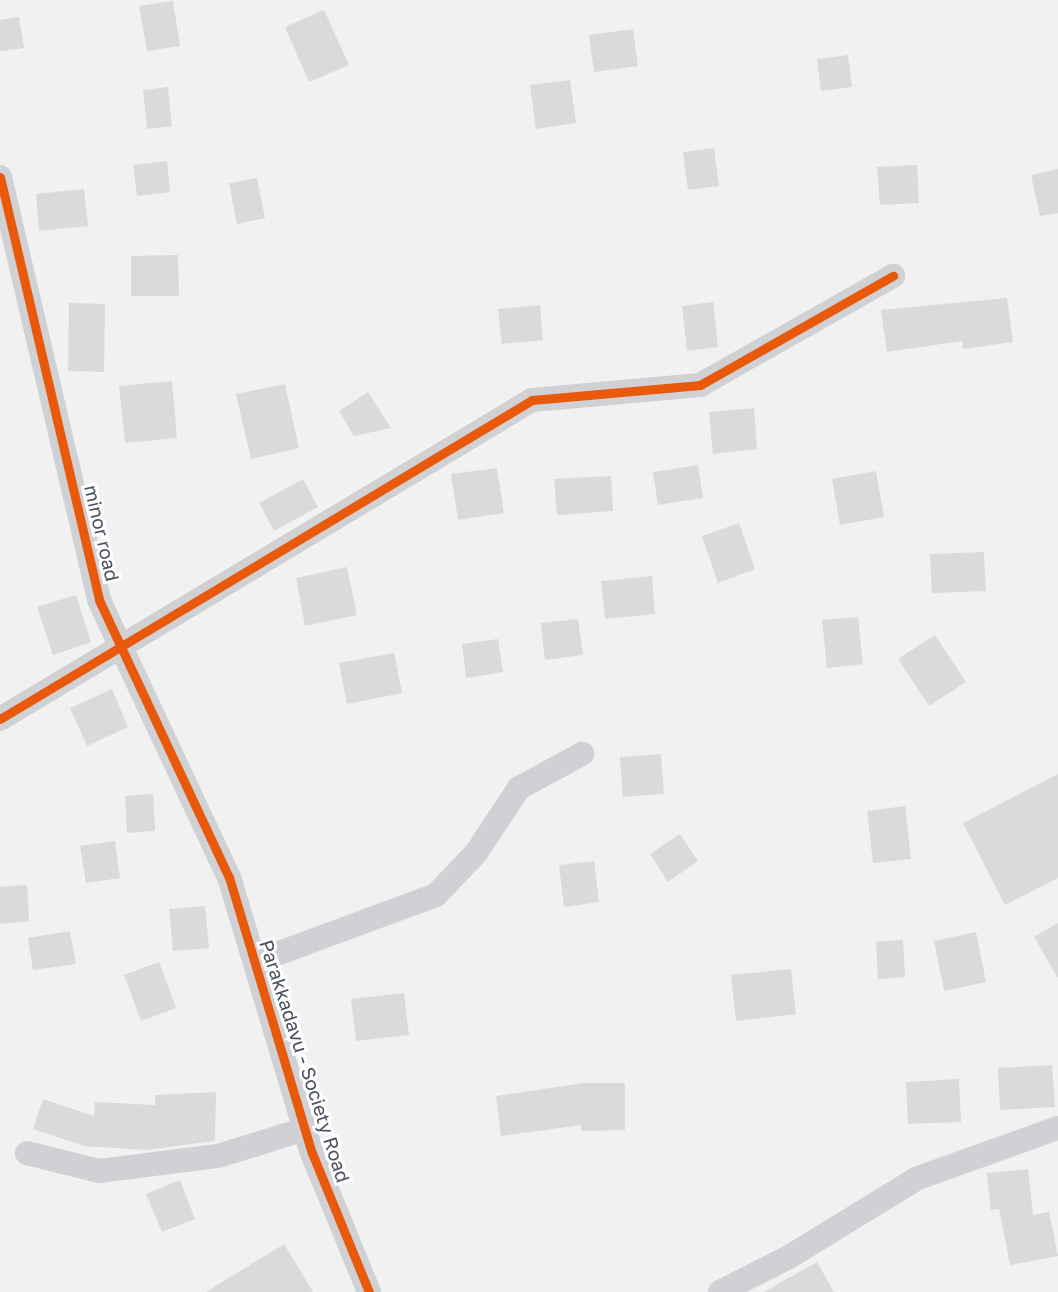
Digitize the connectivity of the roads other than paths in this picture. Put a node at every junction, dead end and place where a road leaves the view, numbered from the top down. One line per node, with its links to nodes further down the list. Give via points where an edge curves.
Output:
1 (0, 177): 3 (street, minor road, via 99,600)
2 (893, 276): 3 (street, via 700,385 532,400)
3 (122, 648): 4 (street); 6 (street, minor road)
4 (0, 719)
5 (582, 754): 7 (street, via 519,788 476,853 436,895)
6 (229, 877): 7 (street, Parakkadavu - Society Road)
7 (255, 962): 9 (street, Parakkadavu - Society Road)
8 (1058, 1128): 12 (street, via 918,1178 789,1257)
9 (305, 1129): 10 (street, via 218,1156 99,1171); 11 (street, Parakkadavu - Society Road)
10 (27, 1153)
11 (369, 1292)
12 (720, 1292)

